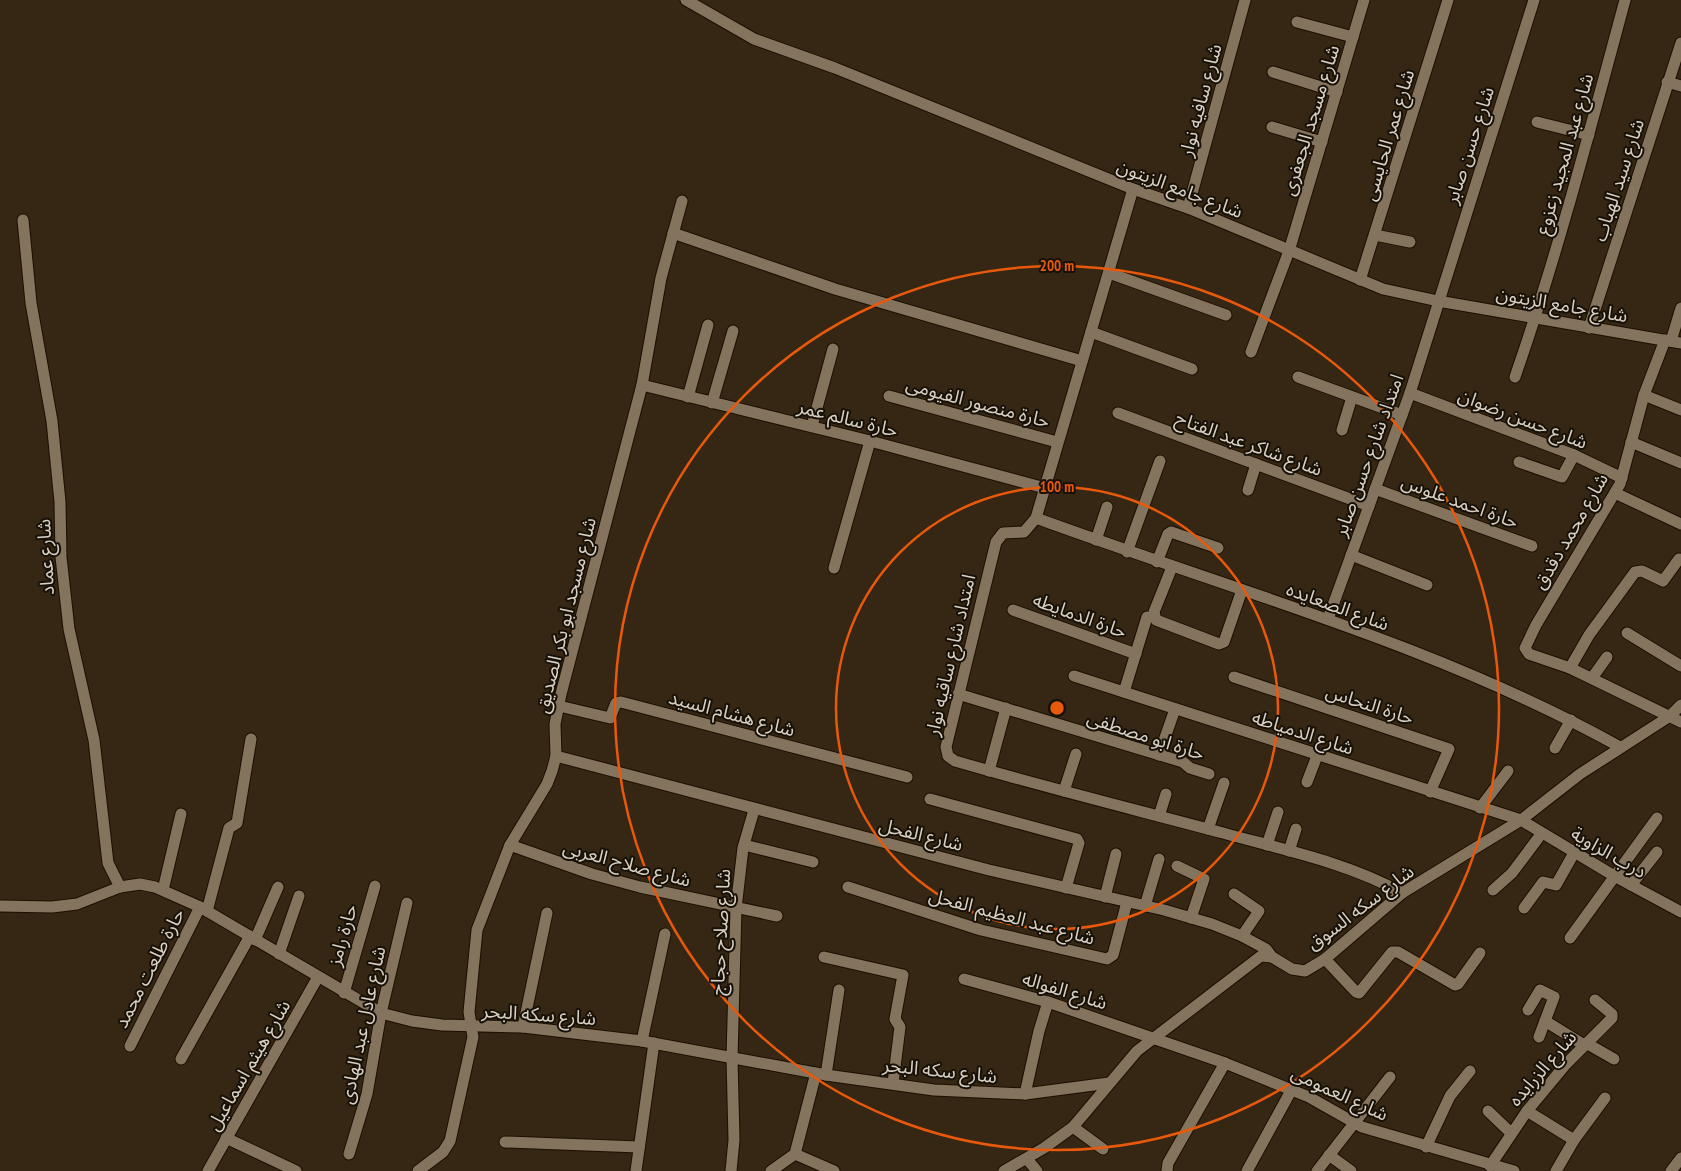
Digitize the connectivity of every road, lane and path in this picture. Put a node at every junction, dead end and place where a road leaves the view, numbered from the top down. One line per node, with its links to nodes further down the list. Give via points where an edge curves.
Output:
1 (686, 0): 18 (street, شارع جامع الزيتون, via 754,39 836,68)
2 (1245, 0): 20 (street, شارع سافيه نوار)
3 (1364, 0): 8 (street, شارع مسجد الجعفرى)
4 (1448, 0): 23 (street, شارع عمر الحايسى)
5 (1534, 0): 28 (street, شارع حسن صابر)
6 (1626, 0): 16 (street, شارع عبد المجيد زعزوع)
7 (1297, 22): 8 (street)
8 (1353, 38): 13 (street, شارع مسجد الجعفرى)
9 (1681, 43): 11 (street, شارع سيد الهباب)
10 (1273, 72): 13 (street)
11 (1667, 82): 12 (street); 33 (street, شارع سيد الهباب)
12 (1681, 86)
13 (1337, 92): 17 (street, شارع مسجد الجعفرى)
14 (1537, 122): 16 (street)
15 (1272, 127): 17 (street)
16 (1589, 135): 31 (street, شارع عبد المجيد زعزوع)
17 (1322, 142): 25 (street, شارع مسجد الجعفرى)
18 (1133, 189): 20 (street, شارع جامع الزيتون); 26 (street)
19 (682, 201): 22 (street, شارع مسجد ابو بكر الصديق)
20 (1188, 208): 25 (street, شارع جامع الزيتون)
21 (23, 220): 143 (street, شارع عماد, via 31,303 52,420 69,629 94,740 108,863)
22 (673, 233): 39 (street, via 835,289); 43 (street, شارع مسجد ابو بكر الصديق, via 661,278)
23 (1375, 234): 24 (street); 27 (street, شارع عمر الحايسى)
24 (1410, 242)
25 (1289, 251): 27 (street, شارع جامع الزيتون); 38 (street, شارع مسجد الجعفرى)
26 (1109, 273): 30 (street); 35 (street)
27 (1360, 280): 28 (street, شارع جامع الزيتون, via 1383,289)
28 (1438, 301): 31 (street, شارع جامع الزيتون); 44 (street, امتداد شارع حسن صابر)
29 (1681, 308): 36 (street, شارع محمد دقدق)
30 (1226, 315)
31 (1536, 318): 33 (street, شارع جامع الزيتون); 42 (street, شارع عبد المجيد زعزوع)
32 (708, 324): 47 (street)
33 (1589, 328): 36 (street, شارع جامع الزيتون)
34 (734, 331): 49 (street)
35 (1091, 332): 39 (street); 40 (street)
36 (1672, 341): 45 (street, شارع محمد دقدق)
37 (833, 349): 53 (street)
38 (1251, 352)
39 (1082, 361): 56 (street)
40 (1192, 369)
41 (1298, 377): 48 (street)
42 (1515, 377)
43 (642, 385): 47 (street, حارة سالم عمر); 97 (street, شارع مسجد ابو بكر الصديق)
44 (1410, 393): 52 (street, امتداد شارع حسن صابر); 58 (street, شارع حسن رضوان)
45 (1644, 395): 50 (street); 57 (street, شارع محمد دقدق)
46 (889, 396): 56 (street, حارة منصور الفيومى)
47 (688, 397): 49 (street, حارة سالم عمر)
48 (1352, 397): 52 (street); 54 (street)
49 (712, 403): 53 (street, حارة سالم عمر)
50 (1681, 410)
51 (1118, 413): 62 (street, شارع شاكر عبد الفتاح)
52 (1402, 415): 65 (street, امتداد شارع حسن صابر)
53 (812, 426): 55 (street, حارة سالم عمر)
54 (1342, 430)
55 (870, 441): 64 (street, حارة سالم عمر); 80 (street)
56 (1057, 442): 64 (street)
57 (1631, 442): 61 (street); 63 (street, شارع محمد دقدق)
58 (1574, 455): 60 (street, via 1562,477); 63 (street, شارع حسن رضوان)
59 (1160, 461): 75 (street)
60 (1519, 462)
61 (1681, 463)
62 (1256, 464): 66 (street); 68 (street, شارع شاكر عبد الفتاح)
63 (1622, 478): 67 (street, شارع محمد دقدق)
64 (1045, 488): 70 (street)
65 (1375, 489): 68 (street, امتداد شارع حسن صابر); 73 (street, حارة احمد علوس)
66 (1248, 490)
67 (1615, 493): 71 (street); 90 (street, شارع محمد دقدق, via 1526,645 1526,651)
68 (1369, 506): 76 (street, امتداد شارع حسن صابر)
69 (1108, 507): 72 (street)
70 (1036, 518): 72 (street, شارع الصعايده); 95 (street, امتداد شارع ساقيه نوار, via 1024,532 1002,533 996,542)
71 (1681, 524)
72 (1096, 540): 75 (street, شارع الصعايده)
73 (1532, 546)
74 (1218, 548): 78 (street, via 1169,532)
75 (1127, 552): 78 (street, شارع الصعايده)
76 (1351, 556): 81 (street); 85 (street, امتداد شارع حسن صابر)
77 (1679, 559): 90 (street, via 1663,581 1642,571 1635,572 1589,635)
78 (1157, 562): 79 (street, شارع الصعايده)
79 (1172, 567): 82 (street, شارع الصعايده); 82 (street, via 1154,612 1156,620 1219,644 1224,642)
80 (834, 568)
81 (1427, 585)
82 (1242, 590): 85 (street, شارع الصعايده)
83 (1013, 610): 87 (street, حارة الدمايطه)
84 (1147, 617): 87 (street)
85 (1328, 619): 101 (street, شارع الصعايده)
86 (1627, 633): 89 (street)
87 (1136, 654): 94 (street)
88 (1606, 657): 93 (street)
89 (1681, 666)
90 (1570, 668): 93 (street)
91 (1074, 676): 94 (street, شارع الدمياطه)
92 (1234, 677): 117 (street, حارة النحاس, via 1449,749)
93 (1592, 678): 100 (street)
94 (1124, 692): 99 (street, شارع الدمياطه)
95 (958, 694): 98 (street, حارة ابو مصطفى); 111 (street, امتداد شارع ساقيه نوار, via 946,747 948,756 955,762)
96 (1681, 705): 100 (street, شارع سكه السوق)
97 (559, 706): 108 (street, شارع مسجد ابو بكر الصديق, via 554,737); 113 (street, شارع هشام السيد, via 610,718 616,703 621,702)
98 (1006, 708): 107 (street, حارة ابو مصطفى); 111 (street)
99 (1175, 709): 107 (street); 109 (street, شارع الدمياطه)
100 (1670, 716): 102 (street); 104 (street, شارع سكه السوق)
101 (1571, 720): 104 (street, شارع الصعايده); 105 (street)
102 (1681, 722)
103 (251, 739): 159 (street, حارة طلعت محمد, via 237,822 230,828)
104 (1620, 747): 126 (street, شارع سكه السوق)
105 (1554, 748)
106 (1076, 754): 116 (street)
107 (1159, 755): 112 (street, حارة ابو مصطفى)
108 (556, 756): 121 (street, شارع الفحل); 130 (street, شارع مسجد ابو بكر الصديق, via 547,784)
109 (1317, 756): 114 (street); 117 (street, شارع الدمياطه)
110 (1508, 770): 120 (street)
111 (989, 771): 116 (street, امتداد شارع ساقيه نوار)
112 (1209, 774)
113 (907, 778)
114 (1306, 782)
115 (1224, 783): 127 (street)
116 (1064, 792): 124 (street, امتداد شارع ساقيه نوار)
117 (1430, 792): 120 (street, شارع الدمياطه)
118 (1166, 794): 124 (street)
119 (930, 799): 146 (street, via 1077,839 1079,843)
120 (1480, 808): 126 (street, شارع الدمياطه)
121 (754, 810): 131 (street, شارع صلاح حجاج); 146 (street, شارع الفحل)
122 (1278, 812): 132 (street)
123 (181, 814): 147 (street)
124 (1159, 816): 127 (street, امتداد شارع ساقيه نوار)
125 (1657, 818): 140 (street)
126 (1521, 820): 129 (street, درب الزاوية); 149 (street, شارع سكه السوق)
127 (1208, 829): 132 (street, امتداد شارع ساقيه نوار)
128 (1296, 829): 133 (street)
129 (1542, 833): 135 (street, درب الزاوية); 148 (street, via 1512,873)
130 (510, 845): 157 (street, شارع صلاح العربى, via 640,887); 183 (street, شارع مسجد ابو بكر الصديق, via 477,930 469,1012)
131 (744, 845): 138 (street); 157 (street, شارع صلاح حجاج)
132 (1267, 845): 133 (street, امتداد شارع ساقيه نوار)
133 (1289, 851): 149 (street, امتداد شارع ساقيه نوار, via 1379,880)
134 (1657, 852): 141 (street)
135 (1574, 853): 140 (street, درب الزاوية); 158 (street, via 1556,884 1543,882)
136 (1116, 854): 152 (street)
137 (1159, 859): 156 (street)
138 (813, 862)
139 (1177, 866): 163 (street, via 1204,879)
140 (1616, 877): 141 (street, درب الزاوية); 167 (street)
141 (1632, 885): 161 (street, درب الزاوية)
142 (374, 886): 176 (street, حارة رامز)
143 (120, 887): 147 (street, شارع سكه البحر, via 140,884); 155 (street, شارع سكه البحر, via 77,904)
144 (278, 887): 166 (street)
145 (848, 887): 153 (street, شارع عبد العظيم الفحل, via 981,930 1107,958 1114,955)
146 (1066, 888): 152 (street, شارع الفحل)
147 (163, 890): 159 (street, شارع سكه البحر)
148 (1493, 890)
149 (1402, 893): 172 (street, شارع سكه السوق)
150 (1234, 894): 165 (street, via 1260,911)
151 (299, 896): 169 (street)
152 (1105, 897): 153 (street, شارع الفحل)
153 (1127, 902): 156 (street, شارع الفحل)
154 (407, 903): 180 (street, شارع عادل عبد الهادى)
155 (0, 906)
156 (1144, 906): 163 (street, شارع الفحل)
157 (736, 908): 162 (street, شارع صلاح العربى); 190 (street, شارع صلاح حجاج)
158 (1524, 908)
159 (203, 909): 166 (street, شارع سكه البحر); 189 (street, حارة طلعت محمد)
160 (547, 912): 182 (street)
161 (1681, 912)
162 (776, 916)
163 (1191, 918): 165 (street, شارع الفحل)
164 (665, 934): 186 (street)
165 (1242, 936): 170 (street, شارع الفحل)
166 (252, 938): 169 (street, شارع سكه البحر); 191 (street)
167 (1570, 938)
168 (1480, 953): 172 (street, via 1455,985 1398,952 1392,952 1359,992)
169 (279, 954): 173 (street, شارع سكه البحر)
170 (1272, 956): 172 (street, شارع سكه السوق, via 1292,969 1305,970); 184 (street, via 1261,956)
171 (824, 957): 197 (street, via 903,975 895,1019 900,1027)
172 (1324, 959)
173 (318, 977): 176 (street, شارع سكه البحر); 207 (street, شارع هيثم اسماعيل)
174 (964, 979): 178 (street, شارع الفواله)
175 (839, 990): 195 (street)
176 (344, 993): 180 (street, شارع سكه البحر)
177 (1595, 1000): 188 (street, شارع الزرايده, via 1612,1014 1612,1018)
178 (1048, 1002): 184 (street, شارع الفواله); 200 (street)
179 (1528, 1010): 181 (street, via 1542,990 1554,999)
180 (381, 1013): 183 (street, شارع سكه البحر, via 412,1021); 213 (street, شارع عادل عبد الهادى, via 367,1094)
181 (1545, 1021): 185 (street); 188 (street)
182 (523, 1026): 183 (street, شارع سكه البحر); 186 (street, شارع سكه البحر)
183 (472, 1027): 221 (street, شارع مسجد ابو بكر الصديق, via 450,1141 443,1152)
184 (1154, 1037): 193 (street, شارع العمومى); 198 (street)
185 (1539, 1037)
186 (642, 1041): 187 (street, شارع سكه البحر)
187 (654, 1043): 190 (street, شارع سكه البحر); 210 (street)
188 (1585, 1044): 192 (street); 203 (street, شارع الزرايده)
189 (130, 1046)
190 (732, 1058): 195 (street, شارع سكه البحر); 223 (street, شارع صلاح حجاج, via 734,1140)
191 (181, 1059)
192 (1614, 1059)
193 (1225, 1063): 199 (street, شارع العمومى); 228 (street, via 1168,1163)
194 (1470, 1071): 211 (street, via 1450,1096)
195 (821, 1074): 197 (street, شارع سكه البحر); 214 (street)
196 (1390, 1077): 204 (street)
197 (893, 1083): 200 (street, شارع سكه البحر, via 934,1090)
198 (1109, 1083): 200 (street, شارع سكه البحر); 205 (street)
199 (1292, 1089): 204 (street, شارع العمومى); 229 (street)
200 (1025, 1094)
201 (1605, 1098): 208 (street)
202 (1488, 1111): 206 (street)
203 (1526, 1111): 206 (street, شارع الزرايده); 208 (street)
204 (1353, 1123): 211 (street, شارع العمومى); 215 (street)
205 (1073, 1127): 212 (street); 217 (street)
206 (1510, 1132): 218 (street, شارع الزرايده)
207 (226, 1138): 219 (street, شارع هيثم اسماعيل); 220 (street)
208 (1574, 1140): 233 (street)
209 (505, 1142): 210 (street)
210 (639, 1147): 222 (street)
211 (1426, 1147): 218 (street, شارع العمومى)
212 (1103, 1149)
213 (349, 1154)
214 (795, 1154): 224 (street); 225 (street)
215 (1329, 1155): 230 (street); 231 (street)
216 (1681, 1158): 234 (street)
217 (1026, 1159): 226 (street); 227 (street)
218 (1490, 1166): 232 (street, شارع العمومى)
219 (208, 1171)
220 (296, 1171)
221 (418, 1171)
222 (636, 1171)
223 (731, 1171)
224 (771, 1171)
225 (834, 1171)
226 (1004, 1171)
227 (1037, 1171)
228 (1168, 1171)
229 (1247, 1171)
230 (1317, 1171)
231 (1351, 1171)
232 (1514, 1171)
233 (1556, 1171)
234 (1670, 1171)

